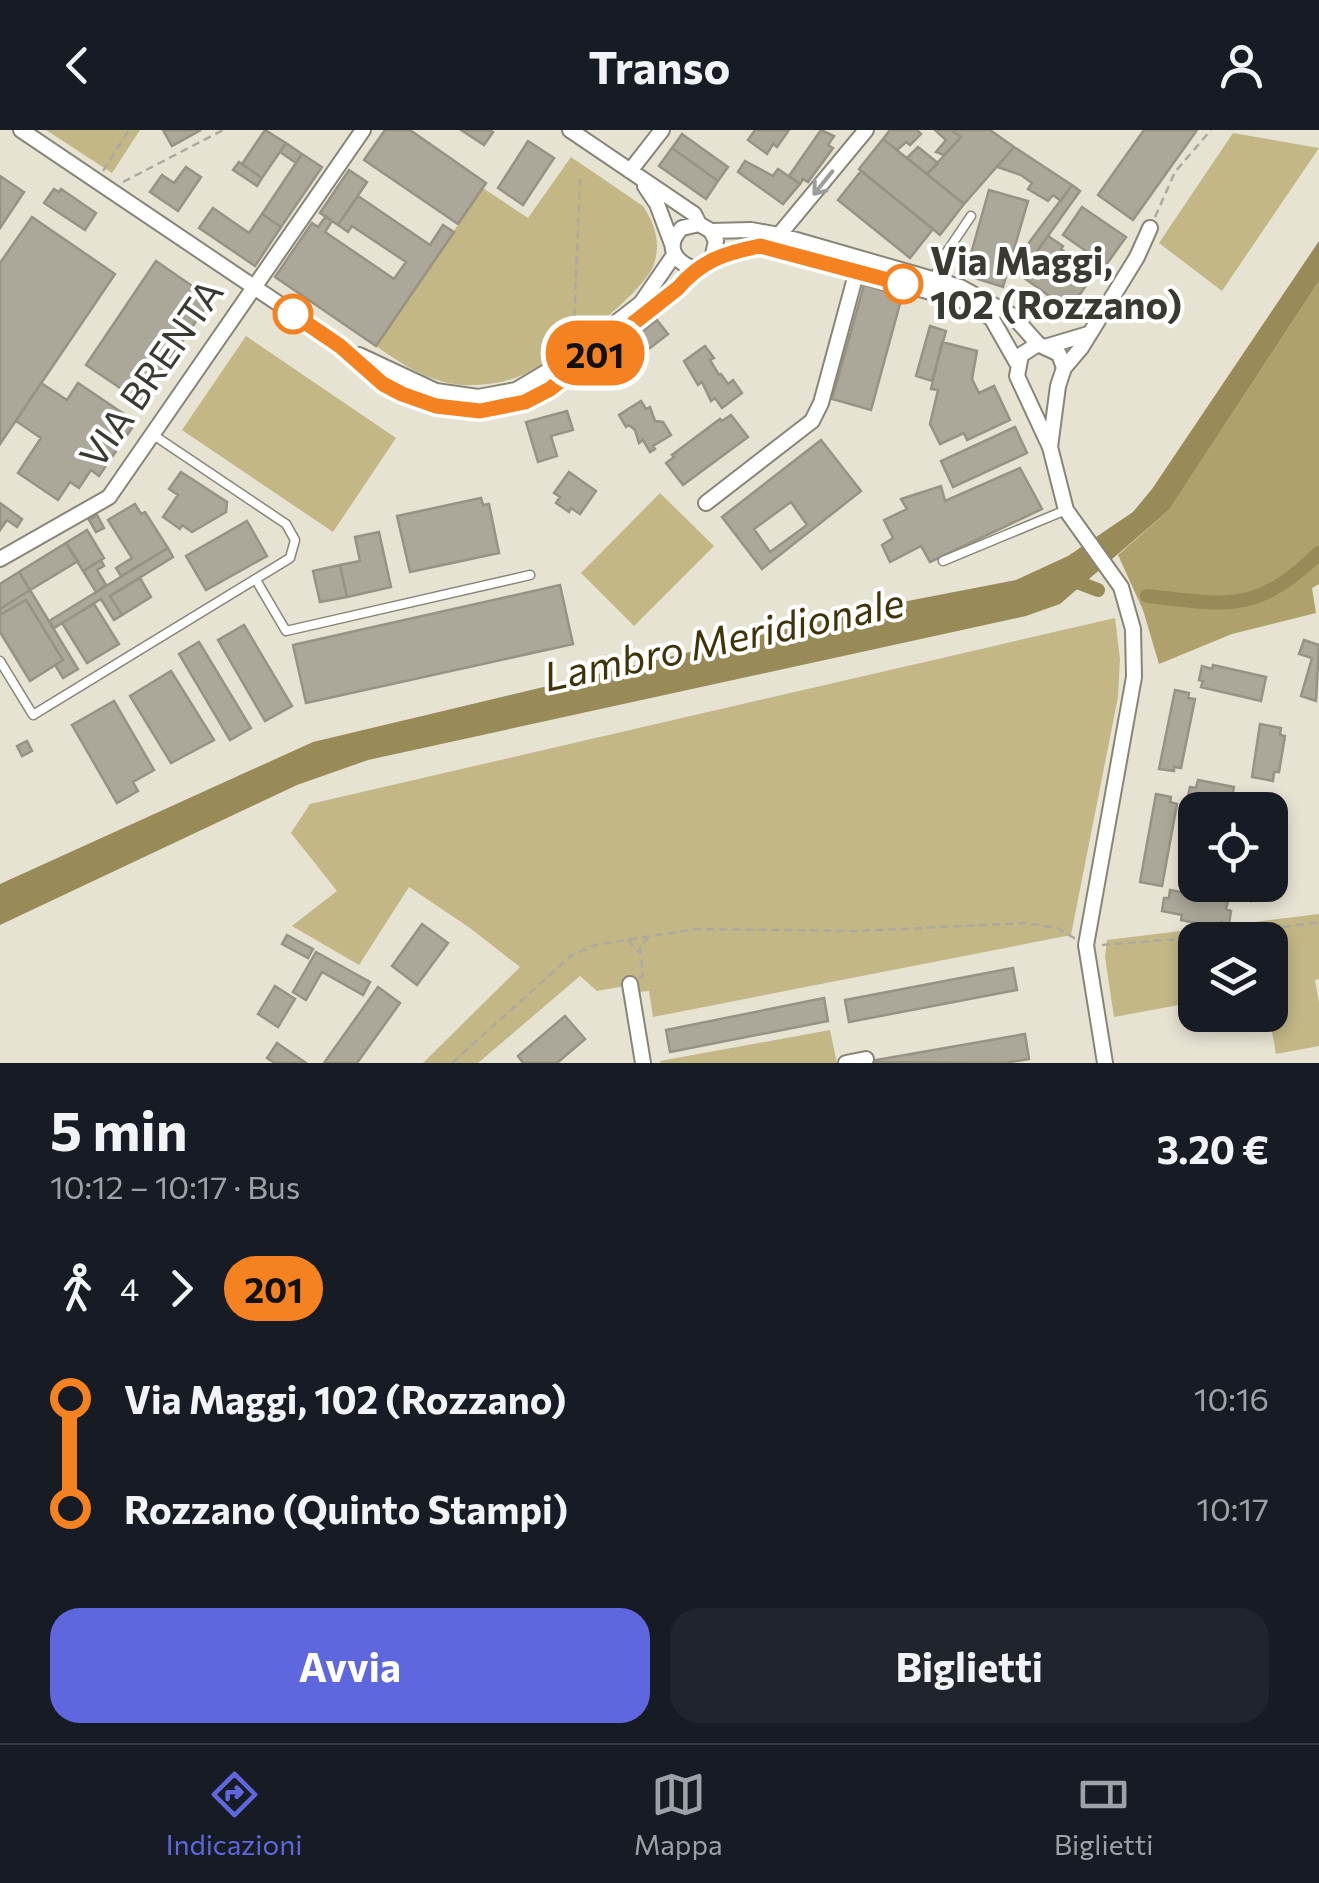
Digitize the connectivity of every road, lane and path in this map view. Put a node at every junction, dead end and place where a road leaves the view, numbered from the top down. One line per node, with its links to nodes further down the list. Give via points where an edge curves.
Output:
1 (21, 130): 11 (street)
2 (129, 130): 11 (path)
3 (224, 130): 11 (path)
4 (362, 130): 20 (street, VIA BRENTA)
5 (570, 130): 9 (street)
6 (662, 130): 9 (street)
7 (866, 130): 15 (street, one-way to 15)
8 (1211, 130): 14 (path, via 1175,172)
9 (636, 176): 13 (street); 16 (street, via 657,204)
10 (580, 179): 25 (path)
11 (103, 185): 20 (street)
12 (971, 216): 21 (lane)
13 (705, 228): 15 (street); 16 (street, via 682,228); 17 (street, via 716,241)
14 (1150, 228): 22 (street)
15 (779, 235): 18 (street)
16 (673, 249): 19 (street, via 682,265); 24 (street, via 641,303 516,390 478,397 436,391)
17 (712, 260): 18 (street, via 760,246); 19 (street)
18 (858, 265): 21 (street); 32 (street, via 812,421)
19 (695, 268): 24 (street, via 550,389 525,402 480,411 436,406 383,384)
20 (253, 286): 24 (street); 30 (street, VIA BRENTA)
21 (932, 286): 23 (street, via 987,300); 26 (street, via 992,320)
22 (1088, 334): 23 (street); 27 (street)
23 (1043, 345): 26 (street, via 1028,348); 27 (street, via 1059,354)
24 (340, 346)
25 (570, 348)
26 (1017, 364): 29 (street)
27 (1064, 368): 28 (street)
28 (1058, 386): 29 (street, via 1041,393); 31 (street)
29 (1024, 387): 31 (street)
30 (152, 434): 34 (street, VIA BRENTA, via 109,496); 37 (lane, via 293,531 290,558)
31 (1050, 447): 33 (street)
32 (706, 503)
33 (1066, 510): 35 (lane); 42 (street, via 1121,588 1132,629 1134,677)
34 (0, 559)
35 (943, 561)
36 (530, 576): 37 (lane, via 286,631)
37 (256, 580): 38 (lane, via 33,715)
38 (0, 661)
39 (1319, 922): 42 (path)
40 (650, 936): 41 (path); 42 (path, via 1024,923 1058,928); 43 (path)
41 (624, 939): 43 (path); 46 (path, via 572,955)
42 (1086, 945): 49 (street)
43 (640, 954): 44 (path, via 643,976)
44 (630, 984): 47 (street)
45 (866, 1059): 48 (street)
46 (452, 1063)
47 (643, 1063)
48 (846, 1063)
49 (1105, 1063)

